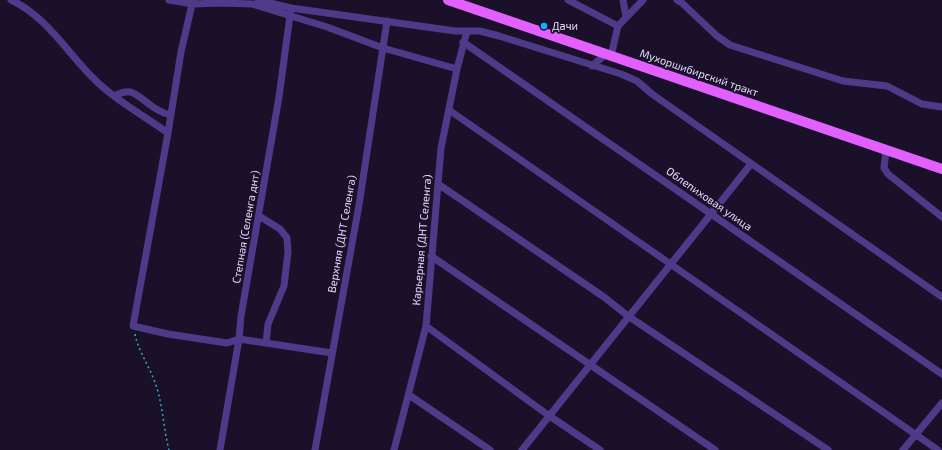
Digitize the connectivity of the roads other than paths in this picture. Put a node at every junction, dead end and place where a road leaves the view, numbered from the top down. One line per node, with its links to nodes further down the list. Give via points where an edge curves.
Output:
1 (11, 0): 20 (street, via 33,13 93,78)
2 (169, 0): 9 (street)
3 (258, 0): 10 (street)
4 (448, 0): 17 (main road, Мухоршибирский тракт)
5 (568, 0): 13 (street)
6 (623, 0): 11 (street)
7 (643, 0): 11 (street)
8 (677, 0): 21 (street, via 730,45 843,81 887,86 922,104)
9 (193, 2): 10 (street, via 252,4); 23 (street, via 181,52)
10 (290, 12): 12 (street); 16 (street); 30 (street, Степная (Селенга днт))
11 (626, 17): 13 (street)
12 (387, 21): 14 (street, via 455,31); 16 (street, Верхняя (ДНТ Селенга))
13 (618, 26): 17 (street)
14 (467, 30): 15 (street, Карьерная (ДНТ Селенга)); 18 (street, via 499,36)
15 (463, 42): 19 (street, Карьерная (ДНТ Селенга)); 29 (street, Облепиховая улица)
16 (383, 48): 19 (street); 39 (street, Верхняя (ДНТ Селенга), via 359,204)
17 (608, 55): 18 (street); 25 (main road, Мухоршибирский тракт)
18 (592, 66): 26 (street, via 637,81)
19 (457, 69): 22 (street, Карьерная (ДНТ Селенга))
20 (114, 96): 23 (street, via 122,92 131,92 162,114); 24 (street)
21 (942, 107)
22 (449, 110): 28 (street, Карьерная (ДНТ Селенга)); 33 (street)
23 (171, 115): 24 (street)
24 (168, 132): 37 (street, via 133,326 227,343)
25 (886, 150): 27 (main road, Мухоршибирский тракт); 31 (street, via 884,168 888,174)
26 (751, 164): 29 (street); 34 (street)
27 (942, 169)
28 (438, 184): 32 (street, Карьерная (ДНТ Селенга)); 35 (street)
29 (711, 213): 33 (street); 41 (street, Облепиховая улица)
30 (259, 216): 37 (street, Степная (Селенга днт), via 240,316); 38 (street, via 280,229 287,238 288,252 284,286 268,324)
31 (942, 217)
32 (431, 256): 36 (street, Карьерная (ДНТ Селенга)); 40 (street)
33 (671, 264): 35 (street); 45 (street)
34 (942, 297)
35 (628, 316): 40 (street); 53 (street)
36 (426, 326): 42 (street, Карьерная (ДНТ Селенга)); 44 (street)
37 (239, 339): 38 (street); 46 (street, Степная (Селенга днт))
38 (266, 343): 39 (street)
39 (332, 353): 47 (street, Верхняя (ДНТ Селенга))
40 (590, 364): 44 (street); 52 (street)
41 (942, 374)
42 (409, 395): 48 (street, Карьерная (ДНТ Селенга)); 49 (street)
43 (942, 403): 45 (street)
44 (548, 415): 50 (street); 51 (street)
45 (916, 434): 54 (street); 55 (street)
46 (220, 450)
47 (315, 450)
48 (394, 450)
49 (490, 450)
50 (522, 450)
51 (600, 450)
52 (715, 450)
53 (828, 450)
54 (903, 450)
55 (938, 450)

